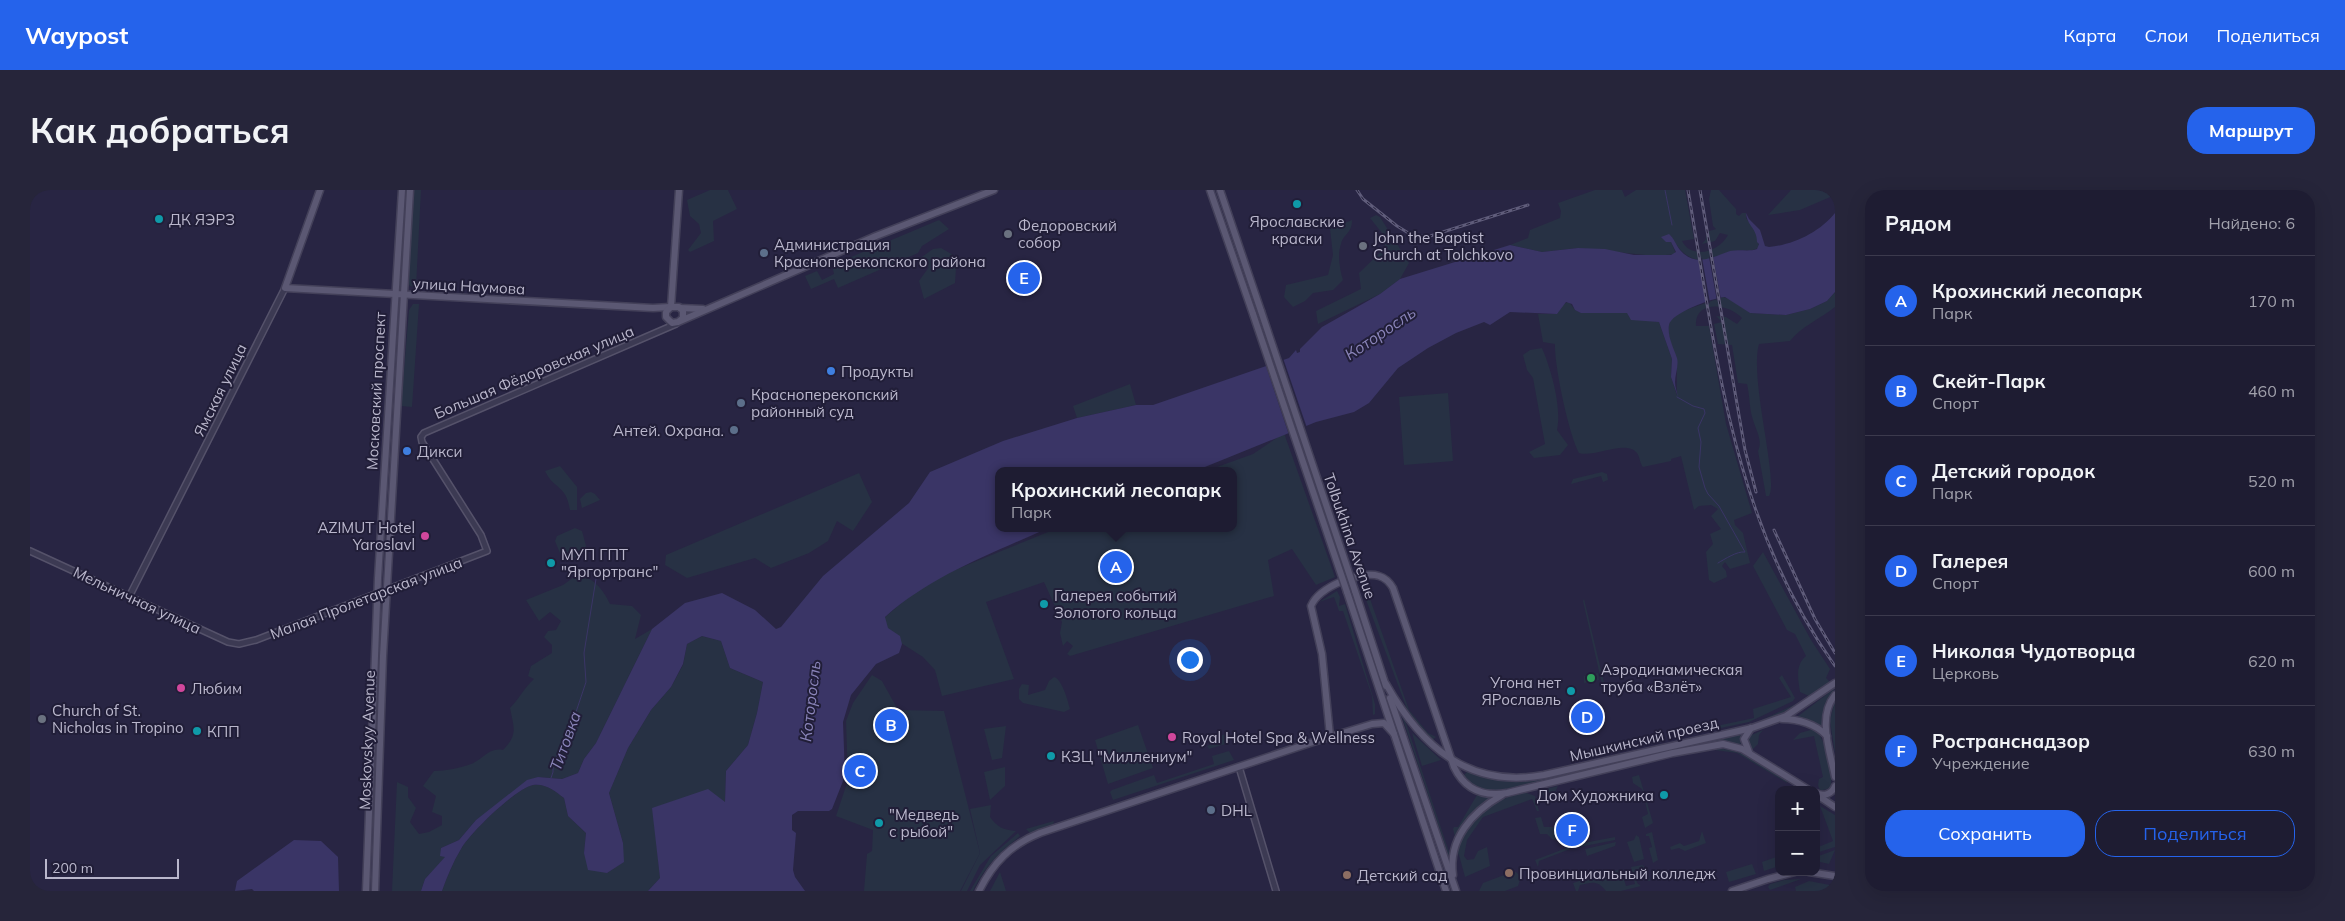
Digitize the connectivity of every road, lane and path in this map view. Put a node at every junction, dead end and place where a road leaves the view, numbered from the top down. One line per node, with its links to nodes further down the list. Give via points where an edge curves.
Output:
1 (320, 190): 10 (main road, Ямская улица)
2 (402, 190): 12 (main road, Московский проспект)
3 (410, 190): 13 (main road, Московский проспект)
4 (679, 190): 11 (main road)
5 (982, 190): 9 (main road, Большая Фёдоровская улица)
6 (994, 190): 9 (main road, Большая Фёдоровская улица)
7 (1210, 190): 30 (main road, Tolbukhina Avenue, bridge)
8 (1220, 190): 28 (main road, Tolbukhina Avenue, bridge)
9 (941, 209): 17 (main road, Большая Фёдоровская улица)
10 (285, 288): 12 (main road, улица Наумова); 25 (street, Ямская улица)
11 (673, 288): 14 (main road); 15 (main road)
12 (394, 295): 13 (main road, улица Наумова); 24 (main road, Московский проспект)
13 (403, 296): 16 (main road, улица Наумова); 23 (main road, Московский проспект)
14 (670, 307): 15 (main road); 16 (main road, улица Наумова); 18 (main road)
15 (680, 307): 17 (main road, Большая Фёдоровская улица); 19 (main road, via 684,314)
16 (653, 308): 18 (main road, улица Наумова)
17 (712, 308): 19 (main road, Большая Фёдоровская улица)
18 (666, 317): 19 (main road, via 672,323); 20 (street, Большая Фёдоровская улица)
19 (678, 322): 20 (street, Большая Фёдоровская улица)
20 (658, 332): 22 (street, Большая Фёдоровская улица, via 428,431 421,437 481,535)
21 (30, 551): 25 (street, Мельничная улица)
22 (487, 551): 23 (street, Малая Пролетарская улица)
23 (386, 591): 24 (street, Малая Пролетарская улица); 56 (main road, Moskovskyy Avenue)
24 (377, 594): 26 (street, Малая Пролетарская улица); 55 (main road, Moskovskyy Avenue)
25 (130, 595): 26 (street, Мельничная улица, via 228,642)
26 (245, 643)
27 (1835, 683): 31 (main road, Мышкинский проезд, via 1804,706)
28 (1386, 684): 38 (main road, Мышкинский проезд, via 1407,720); 54 (main road, Tolbukhina Avenue)
29 (1835, 695): 36 (main road, via 1826,714)
30 (1383, 701): 32 (main road, via 1383,713); 34 (main road, Tolbukhina Avenue)
31 (1776, 720): 33 (main road, Мышкинский проезд); 36 (main road, via 1805,723)
32 (1372, 724): 34 (main road, via 1384,723); 35 (main road)
33 (1752, 728): 39 (main road, via 1744,739); 42 (main road, Мышкинский проезд, via 1535,777 1502,777)
34 (1394, 734): 59 (main road, Tolbukhina Avenue)
35 (1330, 736): 37 (main road, via 1322,654 1311,606 1319,594 1337,584 1373,575 1386,579 1393,588); 41 (main road)
36 (1827, 736): 43 (main road)
37 (1444, 738): 38 (main road, via 1440,744); 40 (main road)
38 (1432, 745): 40 (main road, Мышкинский проезд)
39 (1751, 754): 45 (main road, Мышкинский проезд); 47 (main road, Мышкинский проезд, via 1730,745 1710,745)
40 (1451, 759): 42 (main road, Мышкинский проезд); 44 (main road, Мышкинский проезд)
41 (1239, 767): 57 (main road, via 1030,837 1010,848 998,860); 58 (street)
42 (1469, 768): 44 (main road, via 1462,771)
43 (1835, 777)
44 (1461, 779): 47 (main road, Мышкинский проезд, via 1473,790)
45 (1803, 786)
46 (1835, 786): 48 (main road, via 1829,794)
47 (1507, 793): 54 (main road, Мышкинский проезд, via 1481,808 1460,836 1452,859)
48 (1820, 794)
49 (1820, 797): 50 (main road)
50 (1835, 807)
51 (1820, 874): 53 (main road)
52 (1780, 876): 60 (main road)
53 (1835, 876)
54 (1455, 888)
55 (366, 891)
56 (375, 891)
57 (979, 891)
58 (1276, 891)
59 (1446, 891)
60 (1732, 891)

